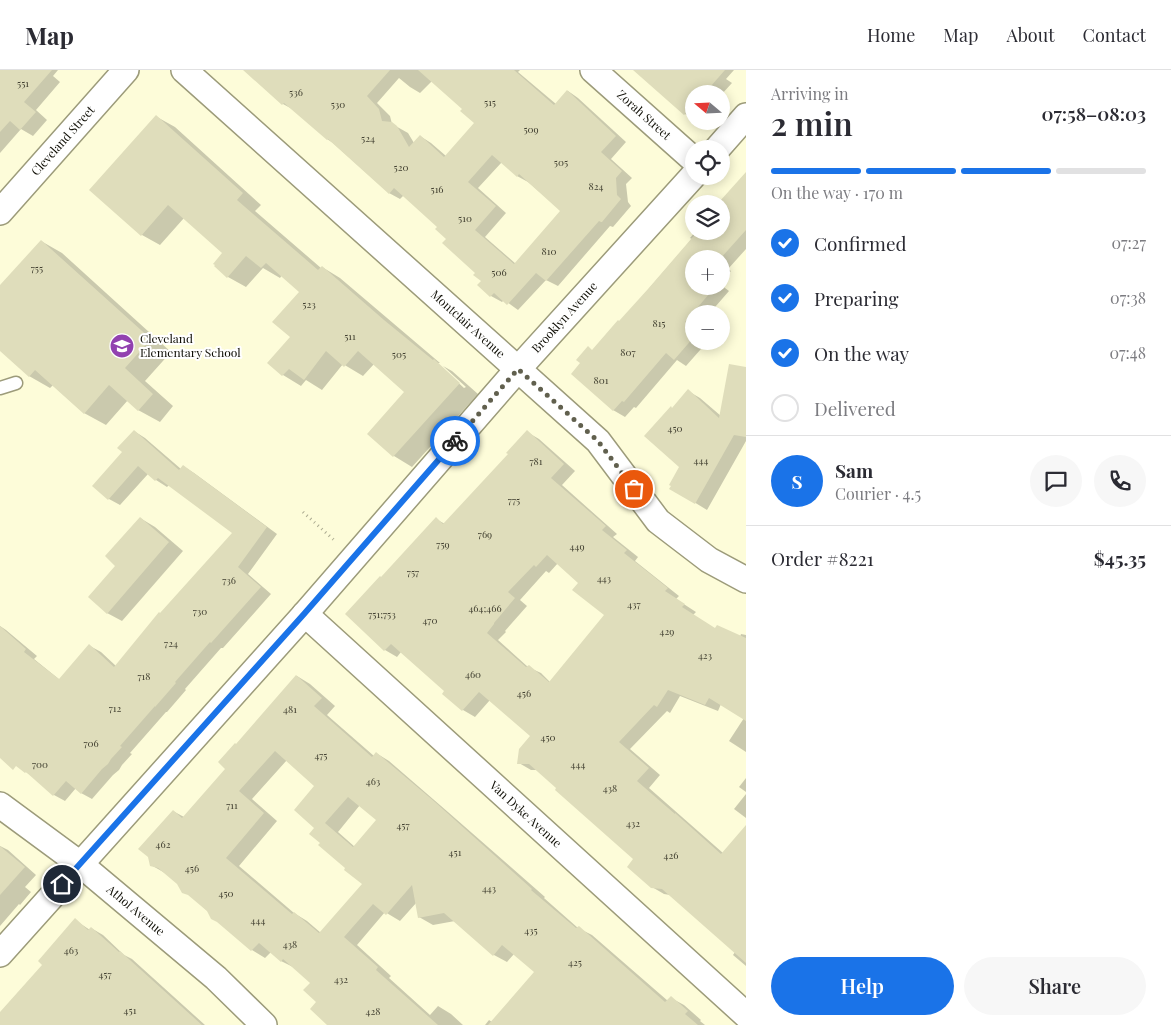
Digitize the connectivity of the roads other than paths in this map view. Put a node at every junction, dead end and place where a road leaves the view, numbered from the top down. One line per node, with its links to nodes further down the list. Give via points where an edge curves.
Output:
1 (126, 70): 8 (street, Cleveland Street)
2 (184, 70): 9 (street, Montclair Avenue)
3 (593, 70): 6 (street, Zorah Street)
4 (746, 116): 5 (street)
5 (725, 140)
6 (685, 152)
7 (685, 185): 9 (street, Brooklyn Avenue)
8 (0, 212)
9 (518, 369): 12 (street, Montclair Avenue, via 598,441 658,520 709,560); 13 (street, Brooklyn Avenue)
10 (16, 383): 11 (lane)
11 (0, 388)
12 (746, 580)
13 (304, 614): 15 (street, Brooklyn Avenue); 17 (street, Van Dyke Avenue)
14 (0, 806): 15 (street, Athol Avenue)
15 (80, 864): 16 (street, Brooklyn Avenue); 18 (street, Athol Avenue, via 216,978)
16 (0, 954)
17 (746, 1015)
18 (264, 1025)

